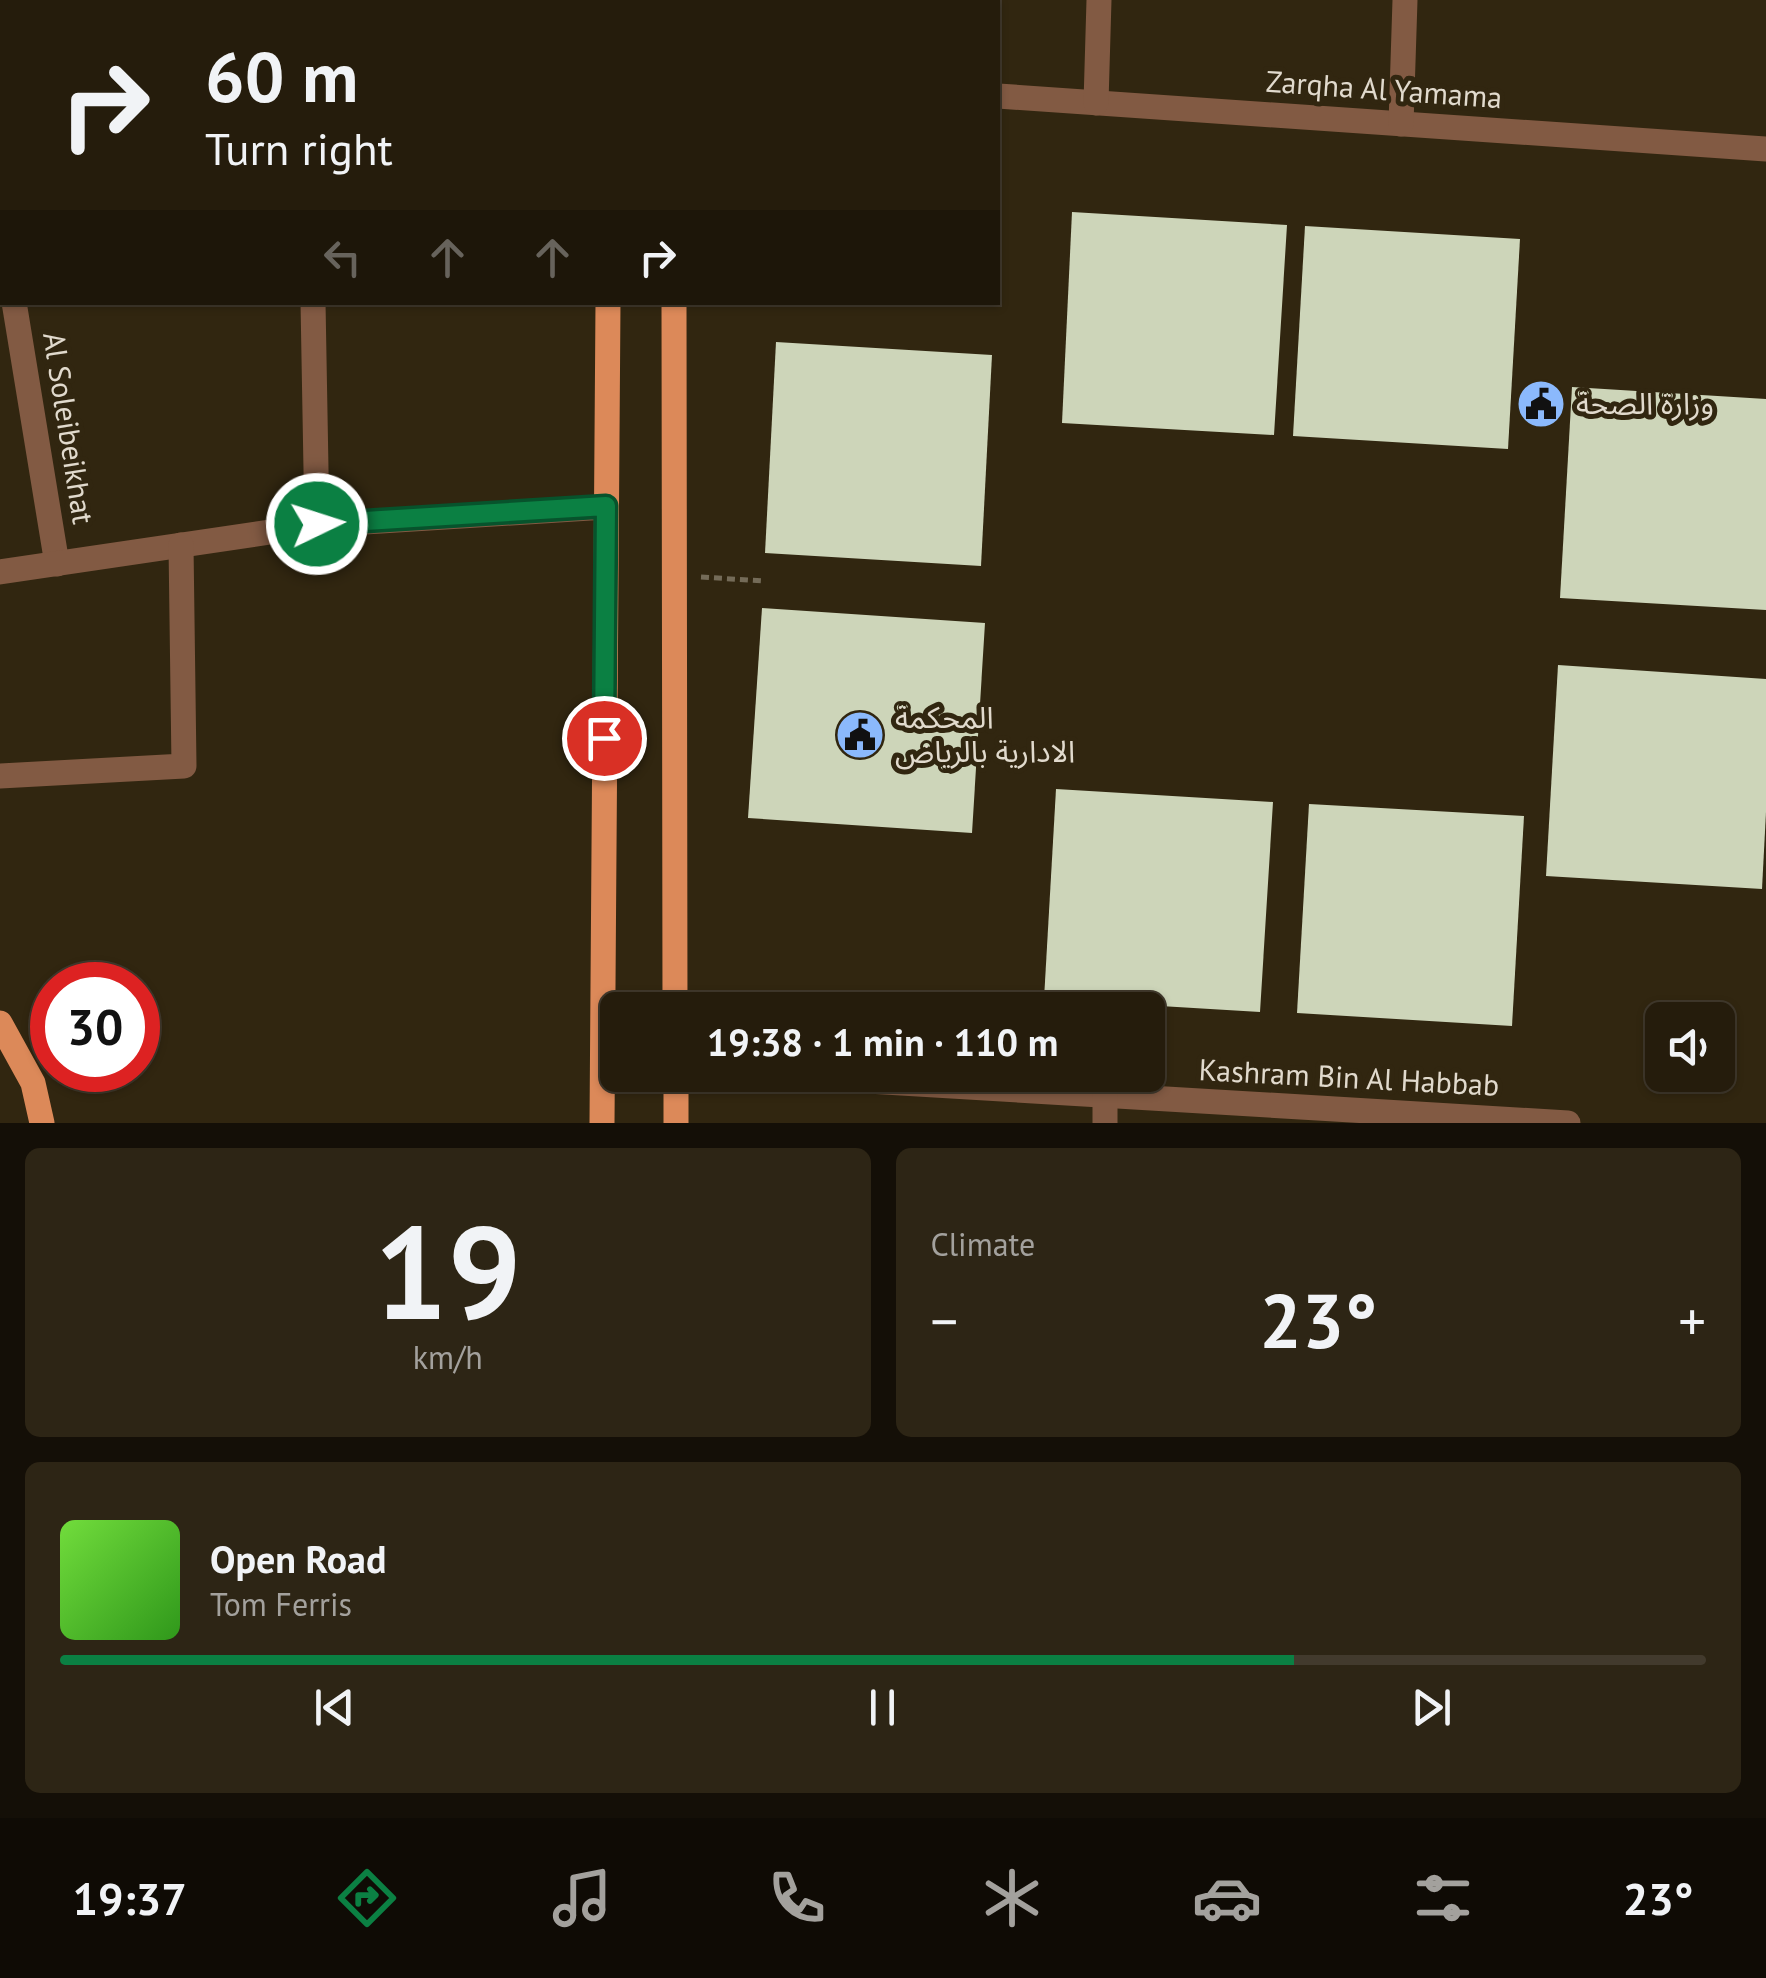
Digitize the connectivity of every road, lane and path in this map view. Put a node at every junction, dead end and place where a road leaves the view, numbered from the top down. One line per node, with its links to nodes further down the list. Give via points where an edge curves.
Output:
1 (1099, 0): 4 (street)
2 (1405, 0): 5 (street)
3 (1000, 96): 4 (street, Zarqha Al Yamama)
4 (1096, 103): 5 (street, Zarqha Al Yamama)
5 (1401, 124): 6 (street, Zarqha Al Yamama)
6 (1766, 149)
7 (14, 305): 14 (street, Al Soleibeikhat)
8 (313, 305): 12 (street)
9 (608, 305): 11 (main road)
10 (674, 305): 16 (main road)
11 (606, 506): 12 (street); 25 (main road)
12 (317, 524): 13 (street)
13 (181, 545): 14 (street); 18 (street, via 184,766)
14 (57, 564): 15 (street)
15 (0, 572)
16 (673, 574): 17 (path); 19 (main road)
17 (763, 581)
18 (0, 776)
19 (676, 992)
20 (0, 1023): 24 (main road, via 32,1083)
21 (676, 1092): 26 (main road)
22 (931, 1092): 23 (street, Kashram Bin Al Habbab)
23 (1105, 1110): 27 (street, Kashram Bin Al Habbab)
24 (42, 1123)
25 (602, 1123)
26 (676, 1123)
27 (1568, 1123)

